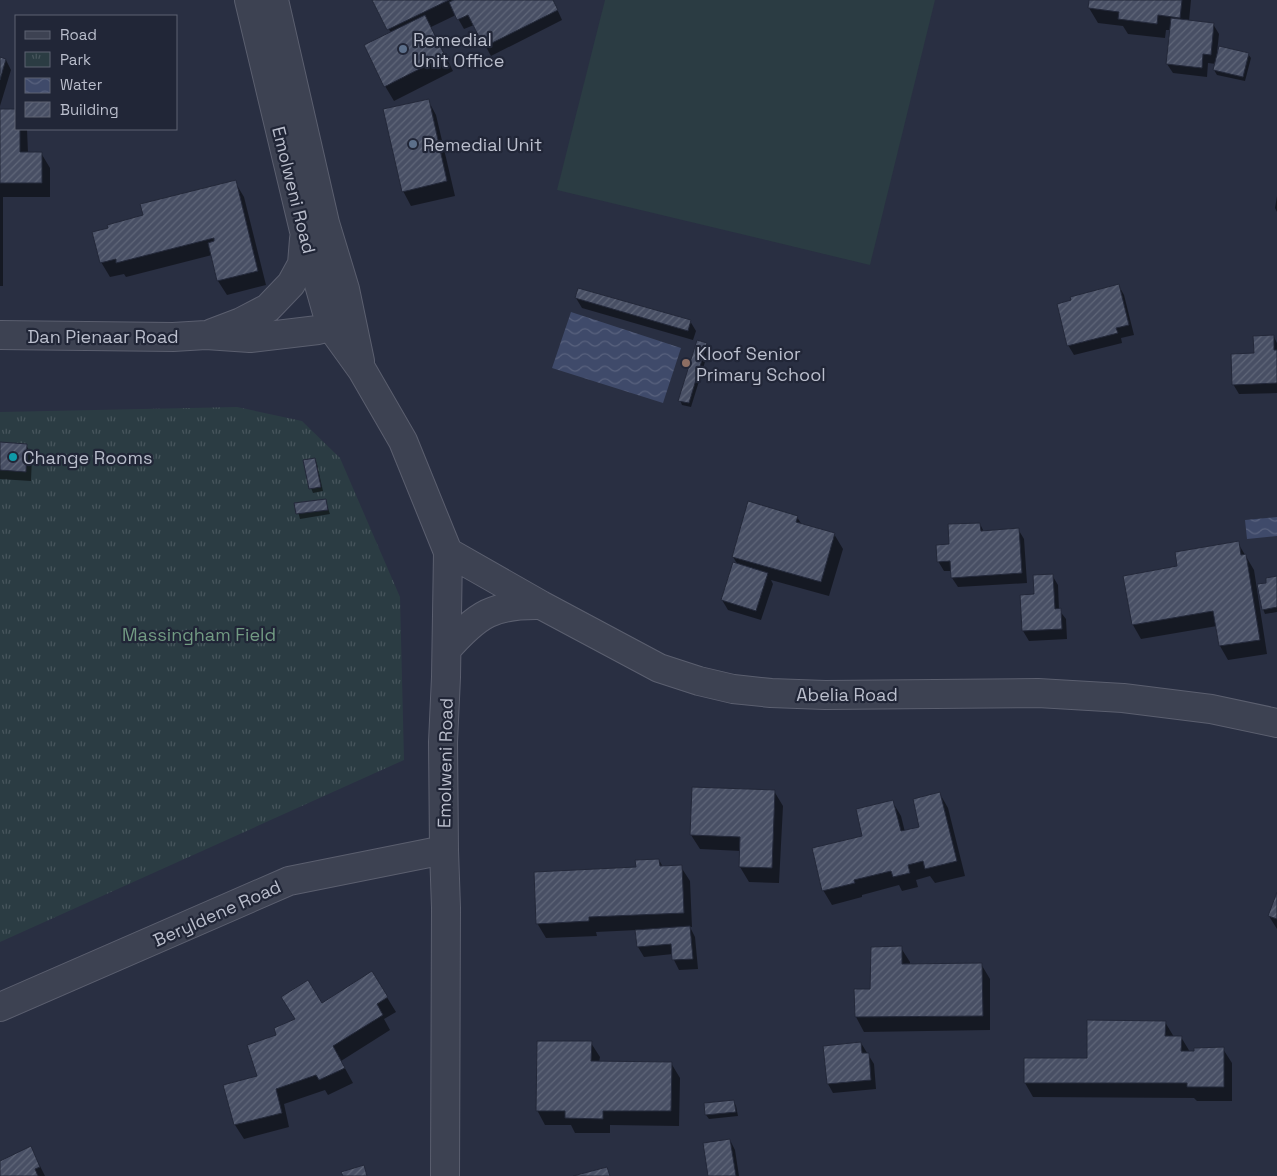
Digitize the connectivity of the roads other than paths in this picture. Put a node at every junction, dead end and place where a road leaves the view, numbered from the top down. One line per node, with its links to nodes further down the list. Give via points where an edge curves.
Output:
1 (249, 0): 3 (street, Emolweni Road)
2 (274, 0): 4 (street, Emolweni Road, via 325,223 345,289)
3 (304, 235): 4 (street, Emolweni Road); 6 (street, Dan Pienaar Road, via 302,264 291,284 268,308)
4 (342, 324): 6 (street, Dan Pienaar Road, via 250,338); 7 (street, Emolweni Road, via 362,370 403,441)
5 (0, 335): 6 (street, Dan Pienaar Road)
6 (206, 335)
7 (448, 552): 8 (street, Abelia Road); 9 (street, Emolweni Road)
8 (541, 605): 9 (street, via 499,608 470,625); 10 (street, Abelia Road, via 659,668 699,682 733,689 825,695 1038,693 1123,698 1211,709)
9 (446, 649): 11 (street, Emolweni Road)
10 (1277, 724)
11 (444, 850): 12 (street, Beryldene Road, via 289,881); 13 (street, Emolweni Road)
12 (0, 1007)
13 (445, 1176)

